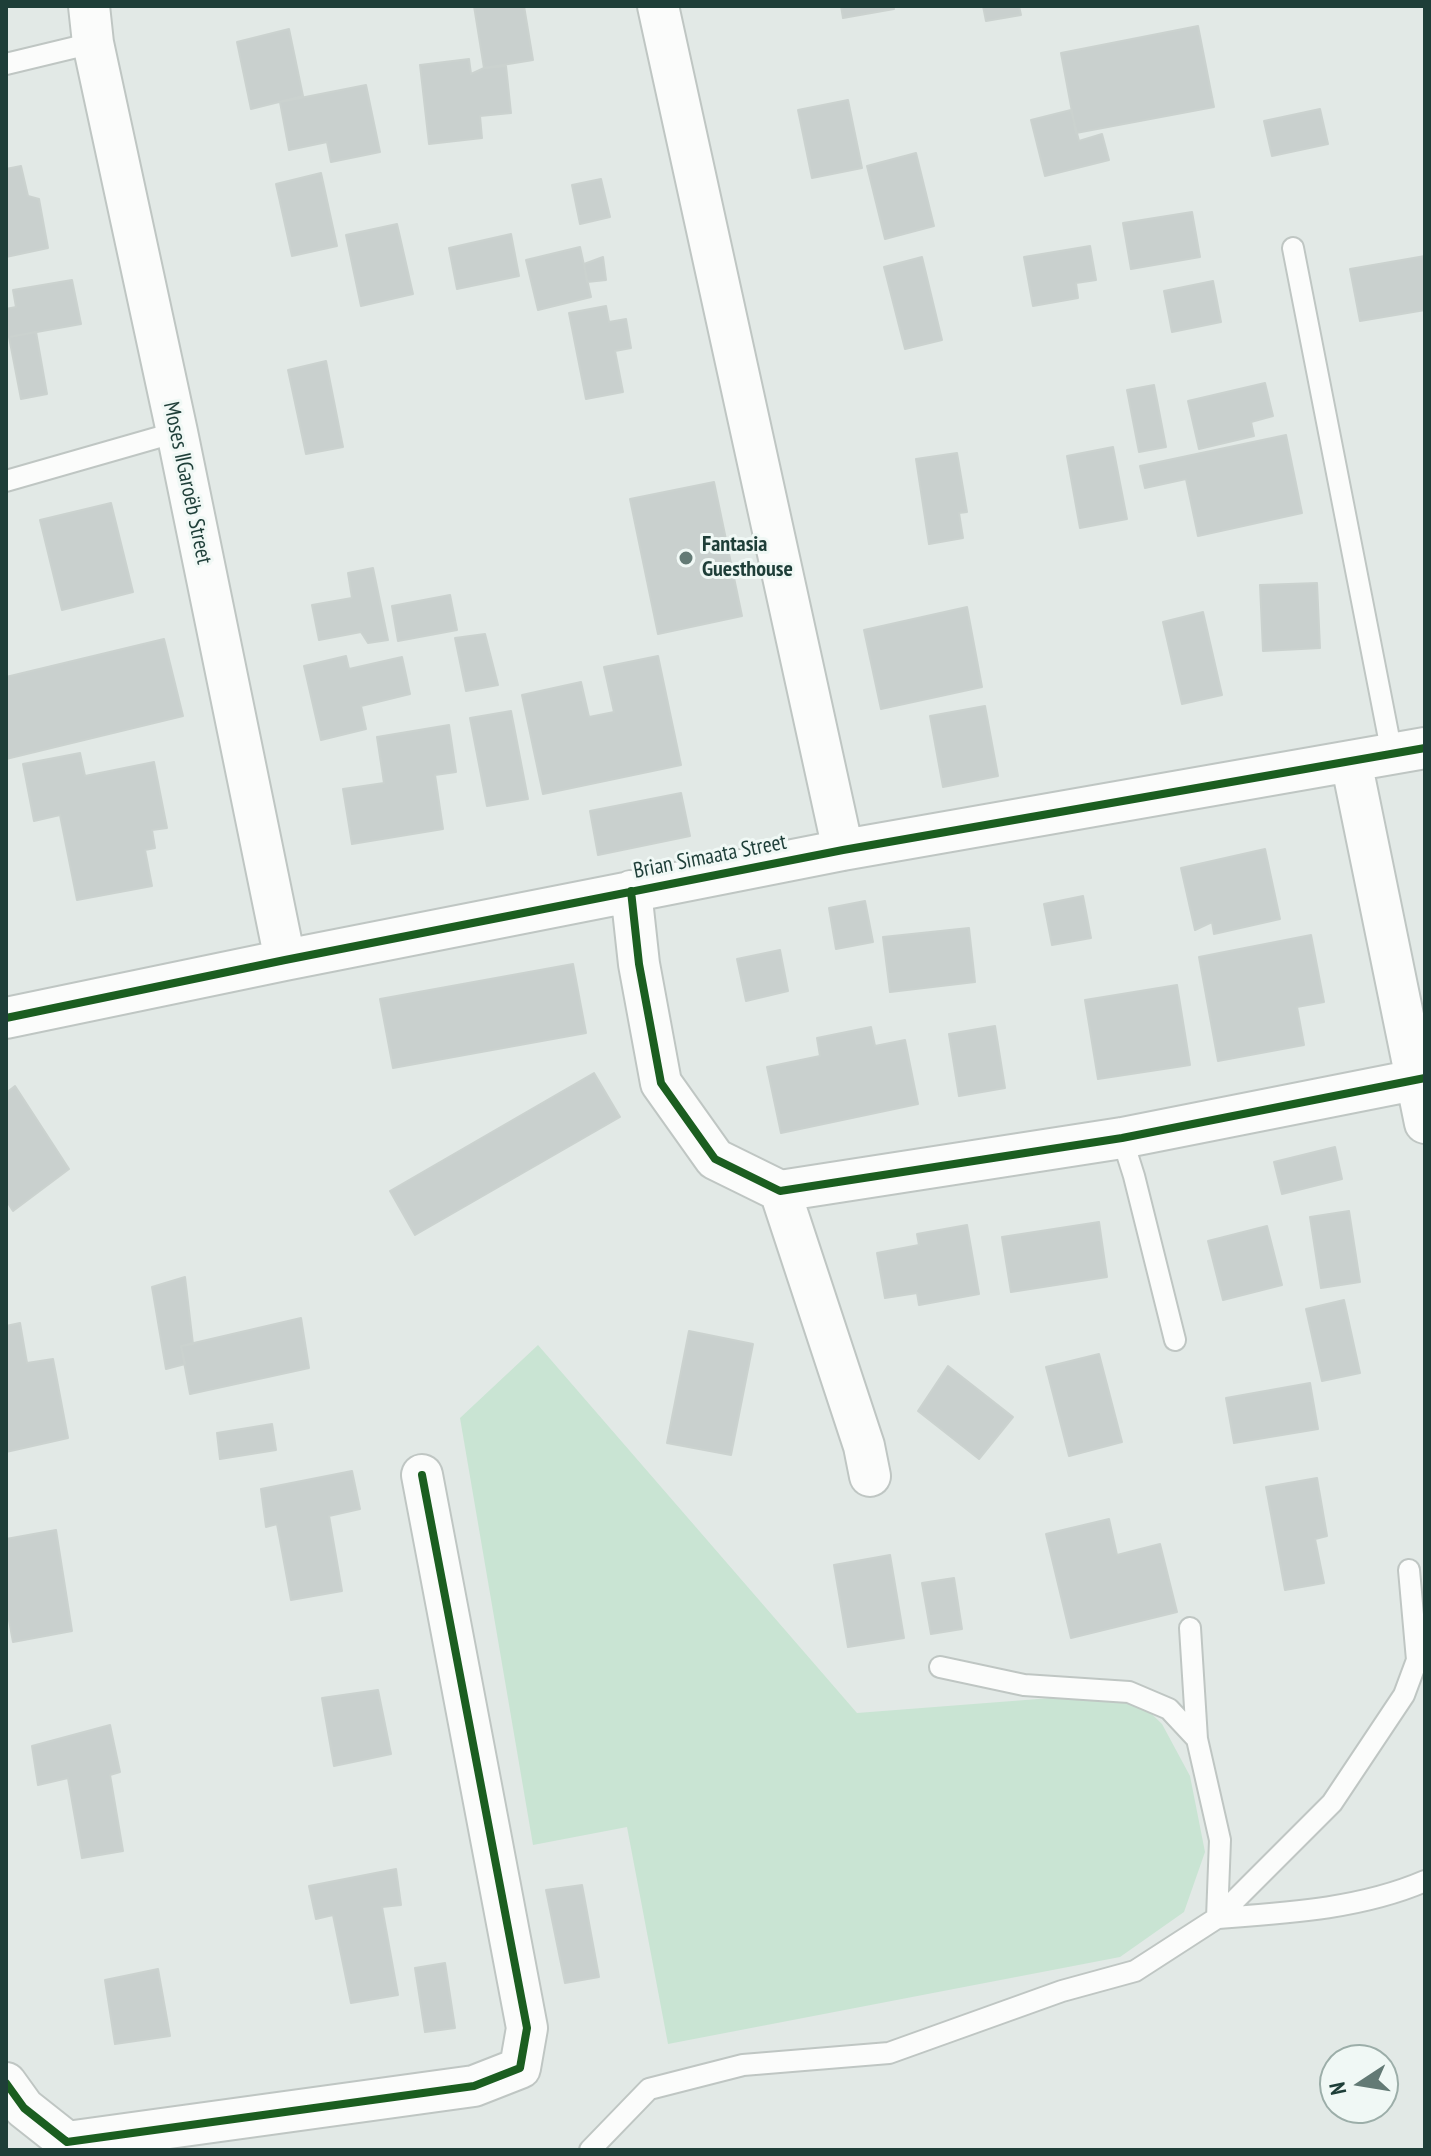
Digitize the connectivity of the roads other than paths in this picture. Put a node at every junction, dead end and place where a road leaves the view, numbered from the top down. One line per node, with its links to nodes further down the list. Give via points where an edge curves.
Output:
1 (658, 6): 9 (street)
2 (91, 25): 3 (lane); 5 (street, Moses ǁGaroëb Street)
3 (6, 64)
4 (1293, 248): 7 (lane)
5 (177, 432): 6 (lane); 11 (street, Moses ǁGaroëb Street)
6 (6, 481)
7 (1408, 751): 8 (street, Brian Simaata Street)
8 (1351, 761): 9 (street, Brian Simaata Street); 13 (street)
9 (843, 850): 10 (street, Brian Simaata Street)
10 (631, 891): 11 (street, Brian Simaata Street); 16 (street, via 661,1083 715,1159)
11 (285, 960): 12 (street, Brian Simaata Street)
12 (6, 1018)
13 (1421, 1079): 14 (street); 15 (street)
14 (1425, 1123)
15 (1122, 1138): 16 (street); 17 (lane)
16 (780, 1191): 19 (street)
17 (1175, 1340)
18 (422, 1475): 26 (street, via 527,2028 520,2068 474,2086 67,2142 24,2108)
19 (870, 1476)
20 (1409, 1570): 25 (lane, via 1417,1660 1404,1695 1332,1803)
21 (1190, 1628): 23 (lane)
22 (940, 1667): 23 (lane, via 1024,1685 1129,1692 1169,1709)
23 (1197, 1739): 25 (lane, via 1220,1840)
24 (1425, 1881): 25 (lane, via 1307,1912)
25 (1217, 1918): 27 (lane, via 1135,1971 1062,1991 889,2053 743,2065 649,2089)
26 (6, 2083)
27 (590, 2150)

